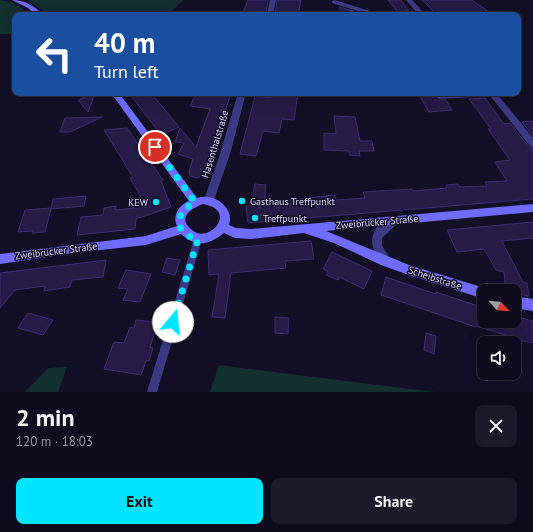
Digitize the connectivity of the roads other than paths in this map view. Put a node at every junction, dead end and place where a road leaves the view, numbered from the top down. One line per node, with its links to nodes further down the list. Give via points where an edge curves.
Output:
1 (18, 0): 5 (main road)
2 (273, 0): 6 (street)
3 (409, 0): 8 (street)
4 (334, 2): 7 (street)
5 (36, 12)
6 (271, 12)
7 (368, 12)
8 (420, 12)
9 (117, 96): 16 (main road)
10 (241, 96): 15 (street, Hasenthalstraße)
11 (438, 96): 12 (lane)
12 (457, 96)
13 (494, 96): 14 (street)
14 (533, 144)
15 (209, 200): 16 (main road); 19 (main road, via 224,210 225,222)
16 (195, 202): 20 (main road, via 183,210 179,223)
17 (533, 208): 18 (main road, Zweibrücker Straße)
18 (394, 220): 21 (main road, Zweibrücker Straße); 24 (street, via 375,238 376,249)
19 (222, 228): 21 (main road, Zweibrücker Straße, via 235,233 251,234); 22 (main road, via 212,236)
20 (181, 229): 22 (main road); 23 (main road, Zweibrücker Straße, via 153,240)
21 (296, 229): 24 (main road, Scheibstraße, via 340,240)
22 (198, 239): 28 (lane)
23 (0, 259)
24 (386, 261): 25 (main road, Scheibstraße, via 435,280)
25 (477, 291)
26 (521, 303): 27 (main road)
27 (533, 305)
28 (152, 392)

